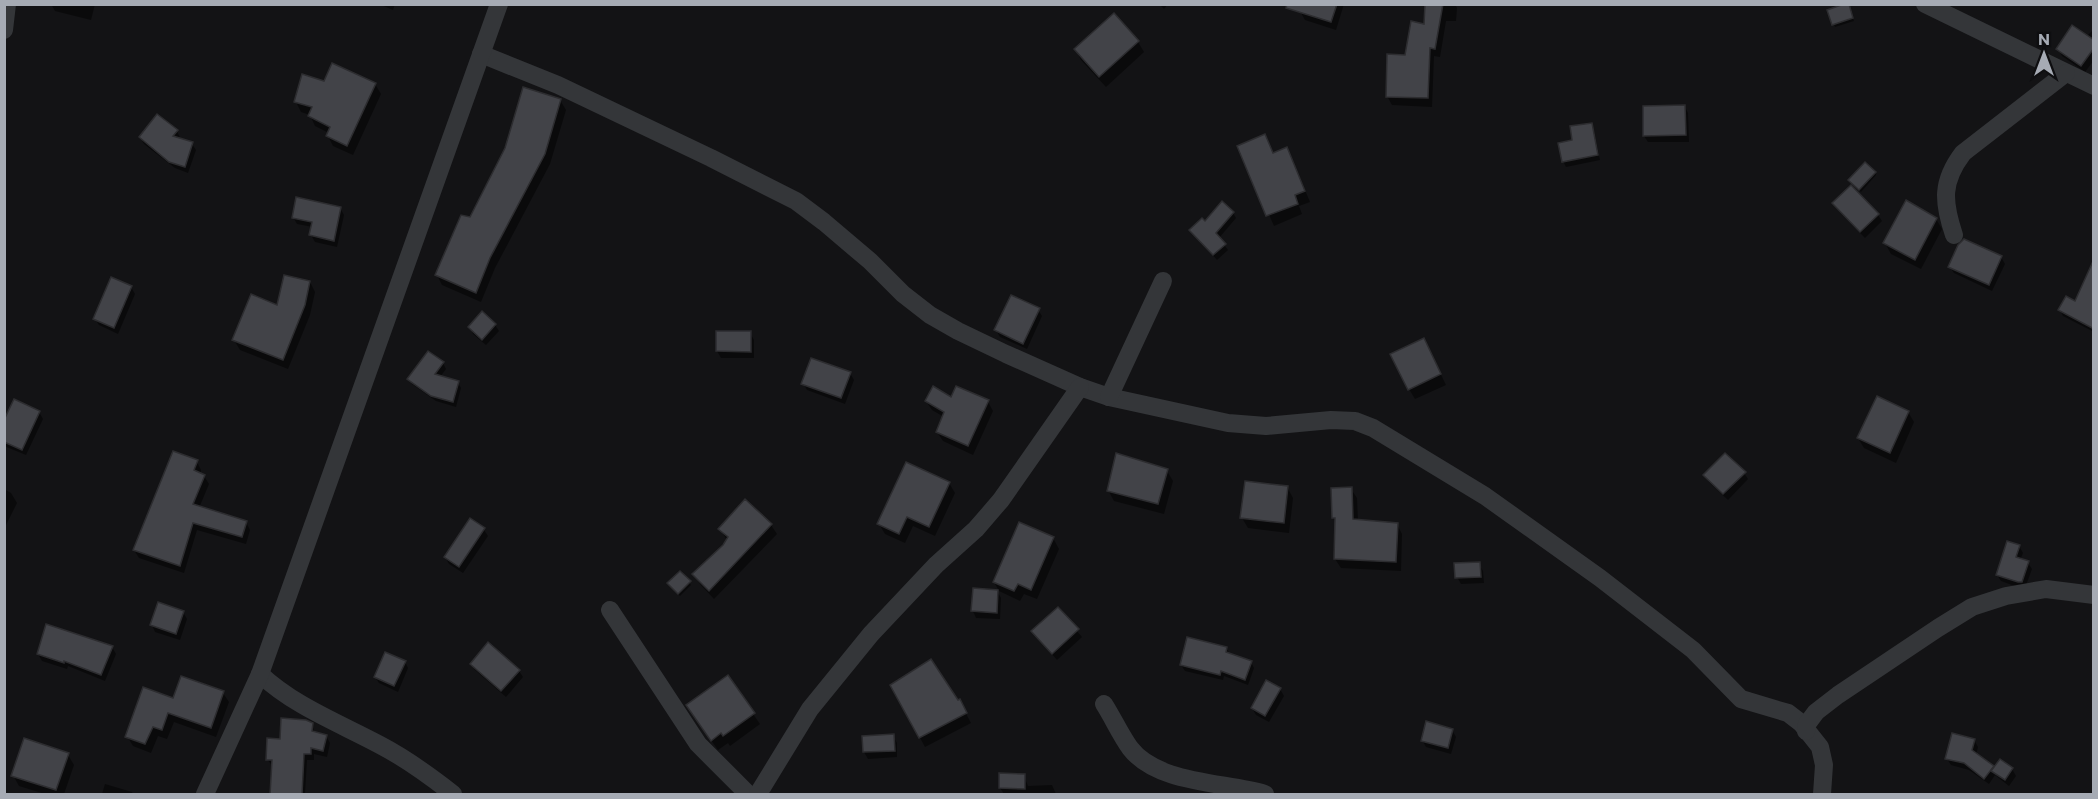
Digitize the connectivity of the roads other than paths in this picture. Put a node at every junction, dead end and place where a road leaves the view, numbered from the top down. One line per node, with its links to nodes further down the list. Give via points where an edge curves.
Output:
1 (7, 4): 4 (street)
2 (499, 4): 5 (street)
3 (1925, 4): 6 (street)
4 (4, 30)
5 (481, 54): 10 (street, via 558,85 796,201 930,315); 14 (street)
6 (2066, 73): 7 (street); 8 (street, via 1963,153 1952,168 1946,211)
7 (2094, 86)
8 (1954, 236)
9 (1163, 280): 11 (street)
10 (1080, 387): 11 (street); 20 (street, via 1001,500 871,634 810,709)
11 (1109, 397): 16 (street, via 1228,423 1266,426 1331,420 1355,421 1373,428 1485,496 1600,578 1693,650 1741,699 1788,713)
12 (2094, 595): 16 (street, via 2046,590 2006,596 1972,607 1831,700 1815,712)
13 (610, 610): 19 (street, via 698,744)
14 (260, 674): 17 (street); 18 (street, via 287,696 418,767)
15 (1104, 704): 21 (street, via 1131,750 1148,764 1171,774)
16 (1806, 731): 22 (street, via 1820,747 1824,765)
17 (205, 795)
18 (453, 795)
19 (748, 795)
20 (758, 795)
21 (1265, 795)
22 (1822, 795)

